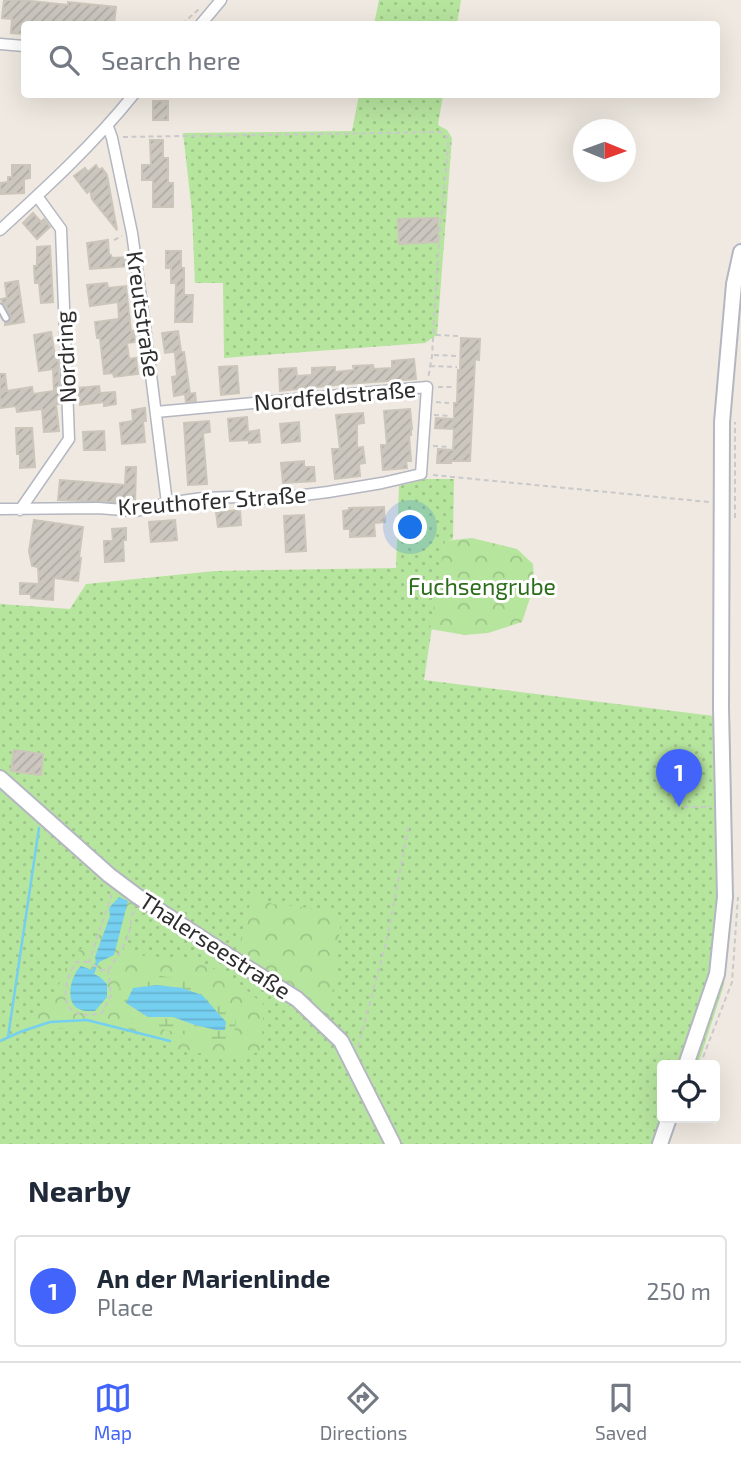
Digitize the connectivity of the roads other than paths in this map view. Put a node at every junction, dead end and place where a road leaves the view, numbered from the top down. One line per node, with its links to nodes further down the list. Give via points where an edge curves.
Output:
1 (221, 0): 2 (street)
2 (204, 21)
3 (0, 44): 4 (street)
4 (21, 46)
5 (131, 98): 6 (street)
6 (107, 127): 7 (street); 12 (street, Kreutstraße, via 130,223)
7 (37, 196): 8 (street); 16 (street, Nordring, via 61,229 69,439)
8 (0, 230)
9 (741, 252): 18 (street, via 722,422 725,897 718,974)
10 (0, 307): 11 (lane)
11 (6, 318)
12 (156, 412): 13 (street, Nordfeldstraße, via 427,387); 14 (street, Kreutstraße)
13 (421, 474): 14 (street, Kreuthofer Straße, via 272,499 232,497)
14 (167, 503): 16 (street, Kreuthofer Straße, via 136,511)
15 (0, 509): 16 (street, Kreuthofer Straße)
16 (20, 510)
17 (0, 778): 20 (street, Thalerseestraße, via 131,892 297,999 341,1041)
18 (689, 1060)
19 (667, 1123): 21 (street)
20 (393, 1144)
21 (660, 1144)

